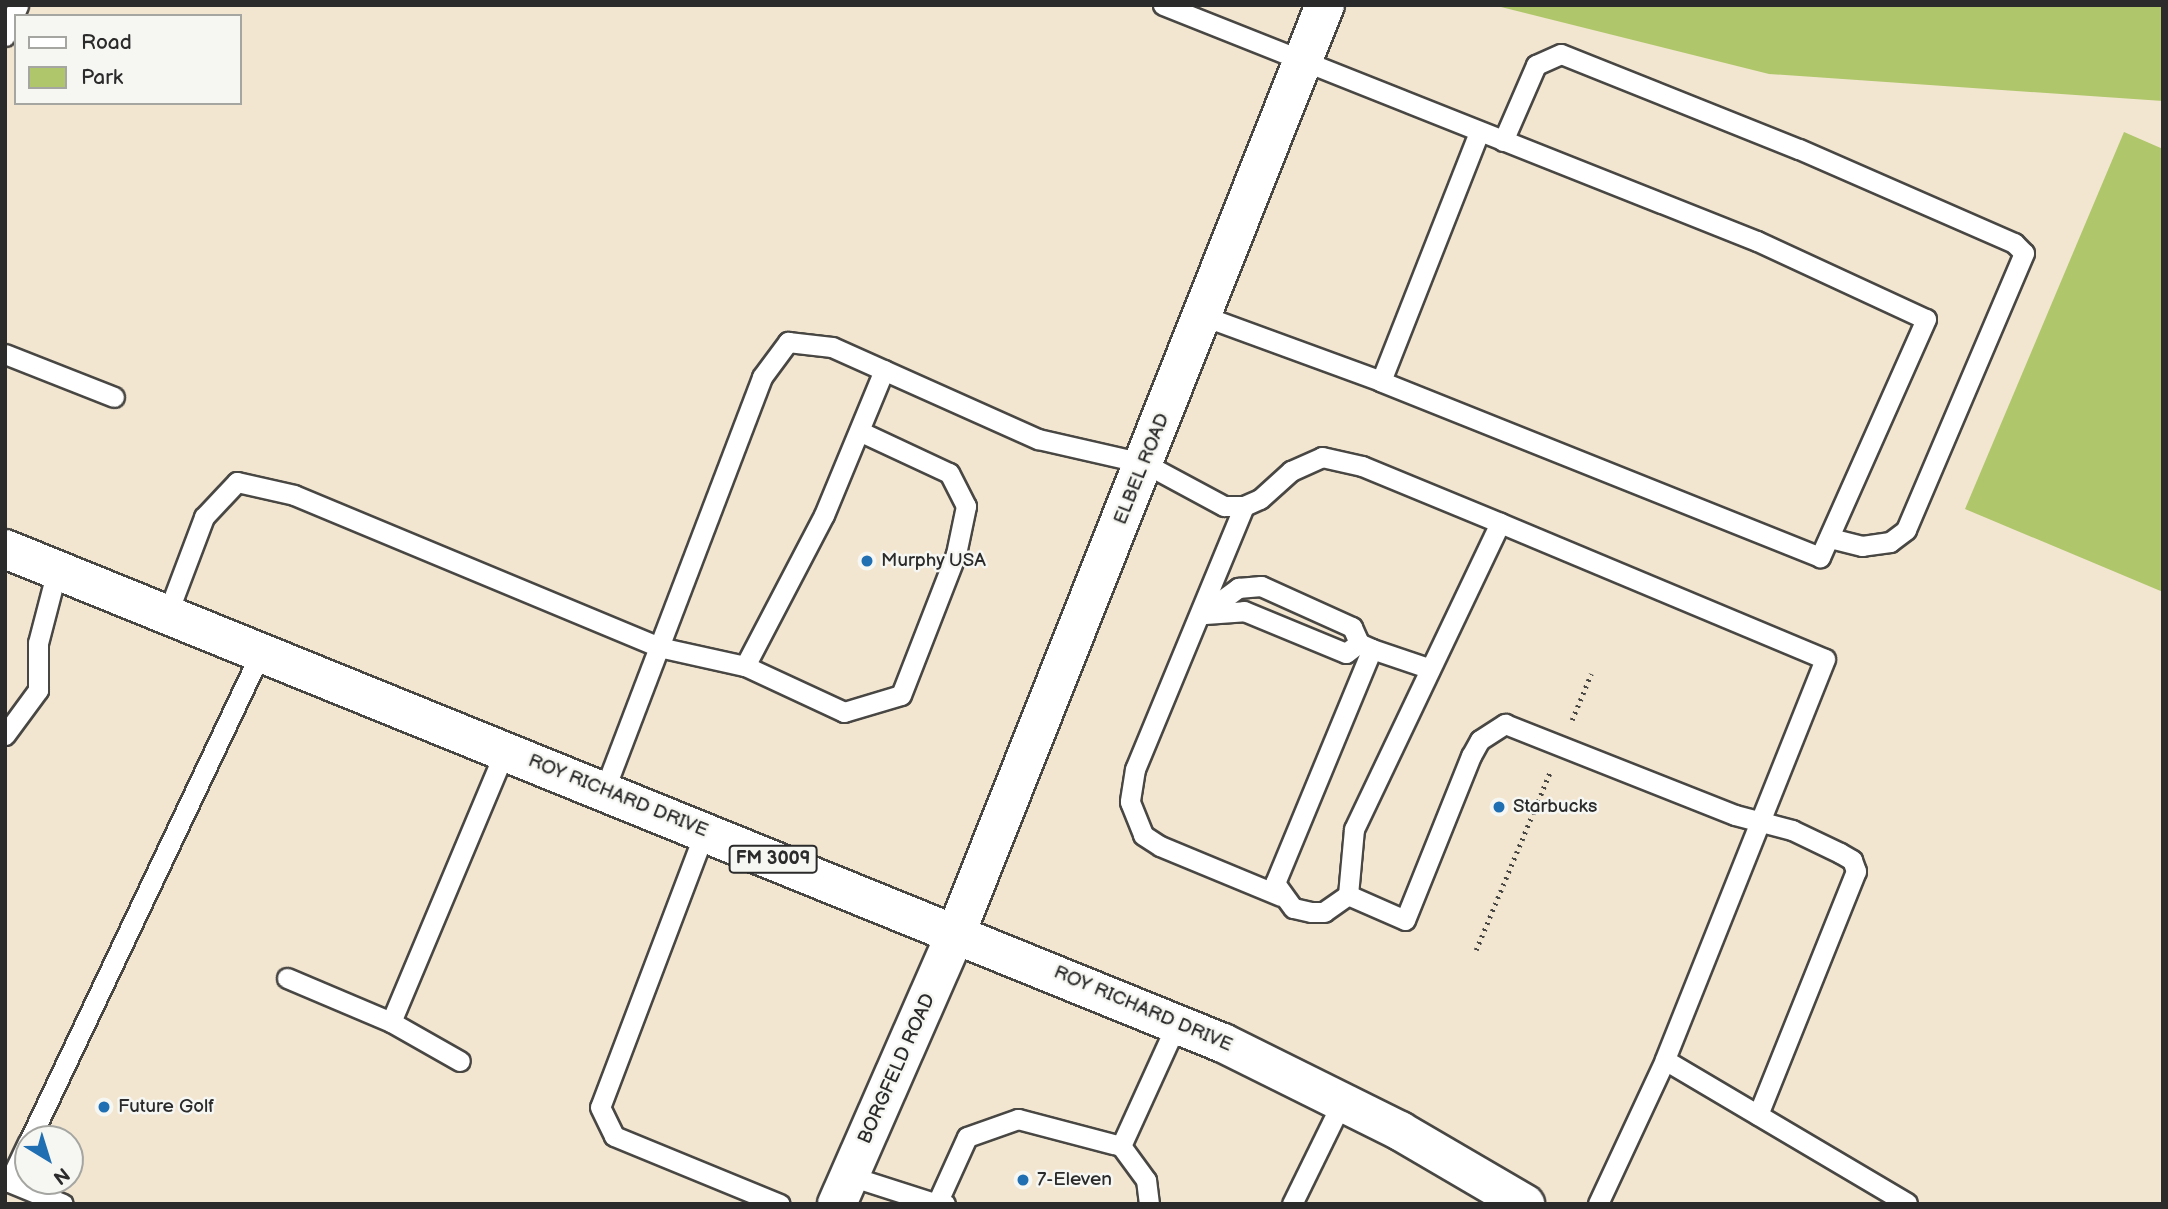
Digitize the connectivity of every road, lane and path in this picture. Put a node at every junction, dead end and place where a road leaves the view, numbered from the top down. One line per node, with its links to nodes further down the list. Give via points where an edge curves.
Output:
1 (1163, 5): 5 (lane)
2 (1325, 6): 5 (main road, ELBEL ROAD)
3 (14, 15): 4 (lane)
4 (5, 36)
5 (1301, 61): 6 (lane); 8 (main road, ELBEL ROAD)
6 (1479, 132): 7 (lane); 11 (lane)
7 (1503, 141): 17 (lane, via 1757,241 1926,319); 17 (lane, via 1536,65 1561,54 1799,149 2014,243 2024,253 1906,530 1890,542 1862,546)
8 (1203, 316): 11 (lane); 14 (main road, ELBEL ROAD)
9 (5, 354): 12 (lane)
10 (884, 370): 13 (lane); 14 (lane, via 1038,439); 23 (lane, via 832,347 788,342 762,377)
11 (1381, 381): 17 (lane, via 1820,558)
12 (114, 397)
13 (859, 431): 25 (lane, via 824,515); 25 (lane, via 949,473 967,506 956,554 901,695 844,712)
14 (1144, 463): 15 (lane, via 1195,494 1224,506); 36 (main road, ELBEL ROAD)
15 (1244, 506): 16 (lane, via 1279,486 1304,462 1322,457 1362,466); 20 (lane)
16 (1500, 523): 26 (lane); 32 (lane, via 1825,659)
17 (1829, 538)
18 (5, 549): 19 (main road, ROY RICHARD DRIVE / FM 3009)
19 (57, 570): 21 (main road, ROY RICHARD DRIVE / FM 3009); 28 (lane, via 38,643 38,690)
20 (1202, 614): 22 (lane, via 1244,611 1346,653); 22 (lane, via 1238,588 1261,586 1352,627); 35 (lane, via 1135,769 1132,812 1143,835 1160,846)
21 (167, 615): 23 (lane, via 204,517 237,482 294,495); 24 (main road, ROY RICHARD DRIVE / FM 3009)
22 (1366, 646): 26 (lane); 35 (lane, via 1275,883)
23 (659, 648): 25 (lane); 31 (lane)
24 (261, 652): 30 (main road, ROY RICHARD DRIVE / FM 3009); 45 (lane)
25 (745, 666)
26 (1428, 668): 34 (lane, via 1354,829)
27 (1591, 674): 29 (path)
28 (5, 735)
29 (1562, 744): 32 (lane, via 1735,815); 34 (lane, via 1504,724 1480,740 1405,920); 37 (path)
30 (505, 751): 31 (main road, ROY RICHARD DRIVE / FM 3009); 39 (lane)
31 (604, 791): 33 (main road, ROY RICHARD DRIVE / FM 3009)
32 (1763, 821): 41 (lane); 44 (lane, via 1853,860 1856,871)
33 (705, 831): 36 (main road, ROY RICHARD DRIVE / FM 3009); 52 (lane, via 600,1107 614,1136)
34 (1348, 895): 35 (lane, via 1324,912 1293,908)
35 (1281, 896)
36 (956, 933): 40 (main road, ROY RICHARD DRIVE / FM 3009); 47 (main road, BORGFELD ROAD)
37 (1476, 950)
38 (286, 978): 39 (lane)
39 (391, 1022): 42 (lane)
40 (1177, 1023): 43 (main road, ROY RICHARD DRIVE / FM 3009); 46 (lane)
41 (1665, 1060): 44 (lane); 56 (lane)
42 (460, 1061)
43 (1342, 1102): 54 (lane); 55 (main road, ROY RICHARD DRIVE / FM 3009)
44 (1758, 1115): 50 (lane)
45 (37, 1125)
46 (1121, 1146): 49 (lane, via 1018,1119 967,1137); 53 (lane, via 1146,1180)
47 (843, 1190): 49 (lane)
48 (41, 1195): 51 (lane)
49 (940, 1203)
50 (1907, 1203)
51 (63, 1204)
52 (780, 1204)
53 (1149, 1204)
54 (1292, 1204)
55 (1525, 1204)
56 (1598, 1204)

